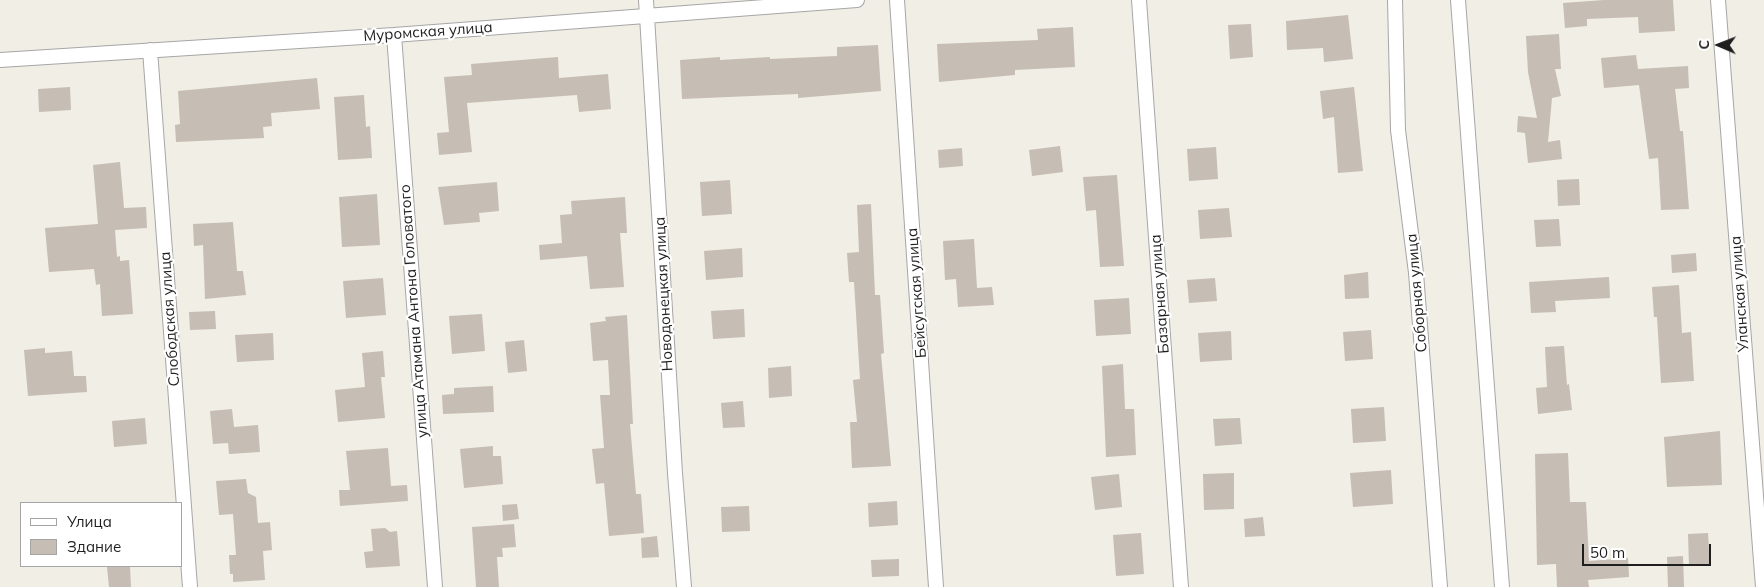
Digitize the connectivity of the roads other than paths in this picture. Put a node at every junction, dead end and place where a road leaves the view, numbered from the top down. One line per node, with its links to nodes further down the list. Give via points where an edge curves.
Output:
1 (646, 0): 8 (street, Новодонецкая улица)
2 (856, 0): 8 (street, Муромская улица)
3 (897, 0): 15 (street, Бейсугская улица)
4 (1139, 0): 16 (street, Базарная улица)
5 (1395, 0): 17 (street, Соборная улица, via 1398,130 1416,273)
6 (1458, 0): 18 (street)
7 (1718, 0): 19 (street, Уланская улица)
8 (647, 16): 9 (street, Муромская улица); 14 (street, Новодонецкая улица, via 674,473)
9 (394, 35): 10 (street, Муромская улица); 13 (street, улица Атамана Антона Головатого)
10 (150, 50): 11 (street, Муромская улица); 12 (street, Слободская улица)
11 (0, 60)
12 (190, 587)
13 (435, 587)
14 (684, 587)
15 (936, 587)
16 (1181, 587)
17 (1440, 587)
18 (1502, 587)
19 (1763, 587)

